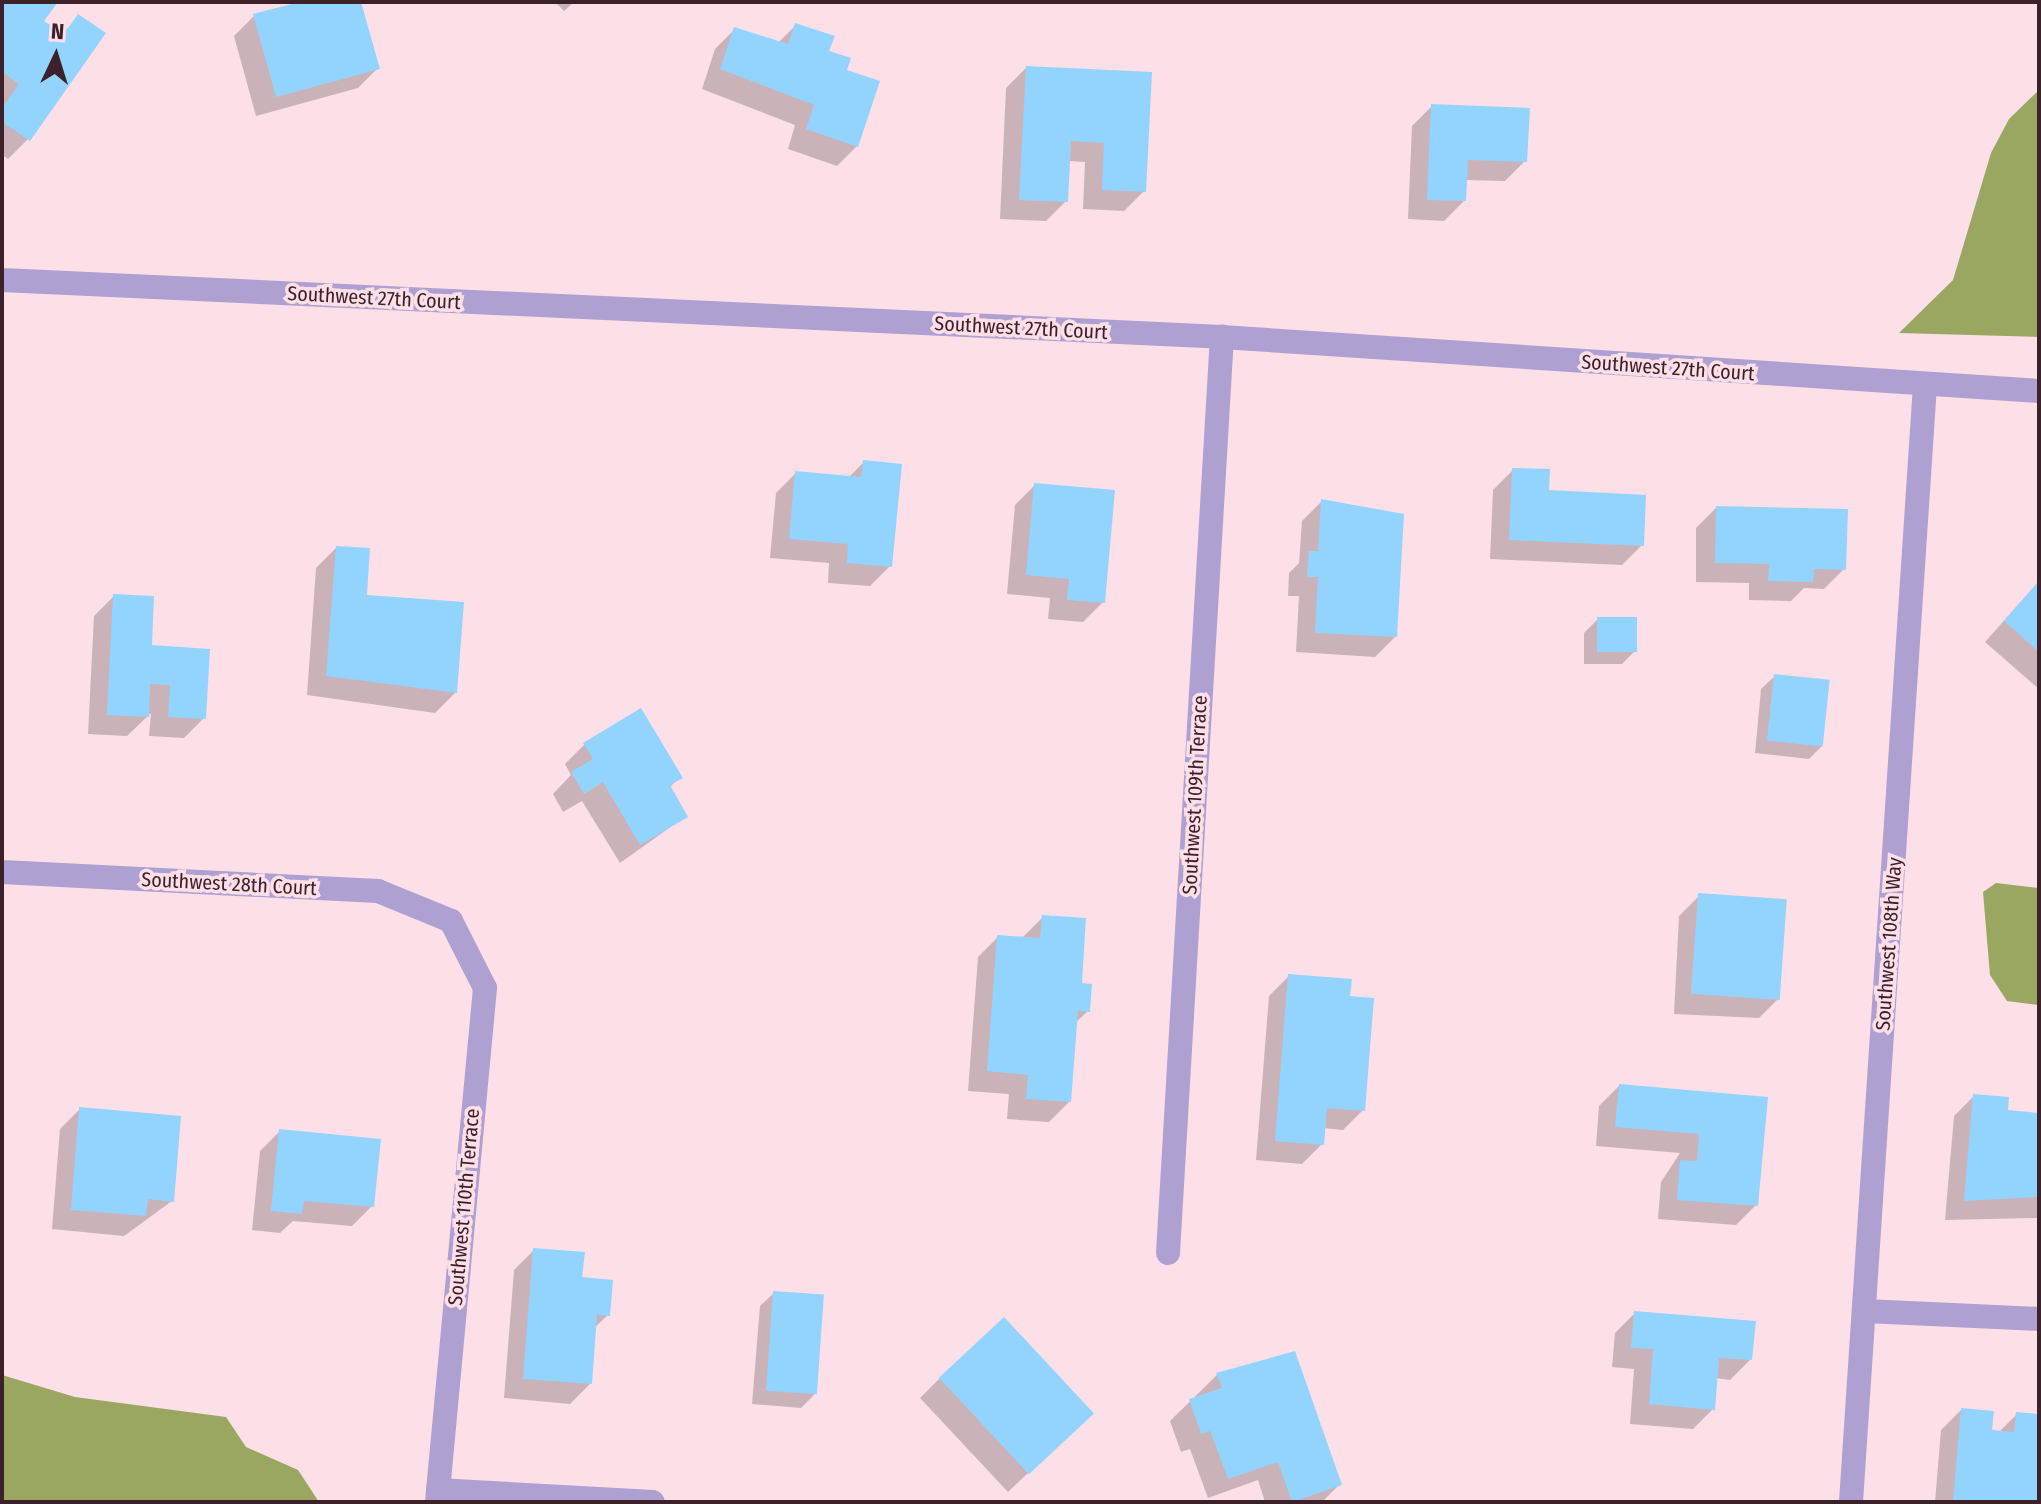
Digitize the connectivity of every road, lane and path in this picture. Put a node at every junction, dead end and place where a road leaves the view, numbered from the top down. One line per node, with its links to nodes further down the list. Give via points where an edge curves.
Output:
1 (2, 280): 2 (street, Southwest 27th Court)
2 (1222, 337): 3 (street, Southwest 27th Court); 7 (street, Southwest 109th Terrace)
3 (1925, 386): 4 (street, Southwest 27th Court); 8 (street, Southwest 108th Way)
4 (2039, 391)
5 (2, 872): 6 (street, Southwest 28th Court, via 378,891)
6 (451, 921): 10 (street, Southwest 110th Terrace, via 485,988)
7 (1168, 1253)
8 (1865, 1311): 9 (street); 12 (street, Southwest 108th Way)
9 (2039, 1319)
10 (438, 1496): 11 (street)
11 (653, 1502)
12 (1851, 1502)

